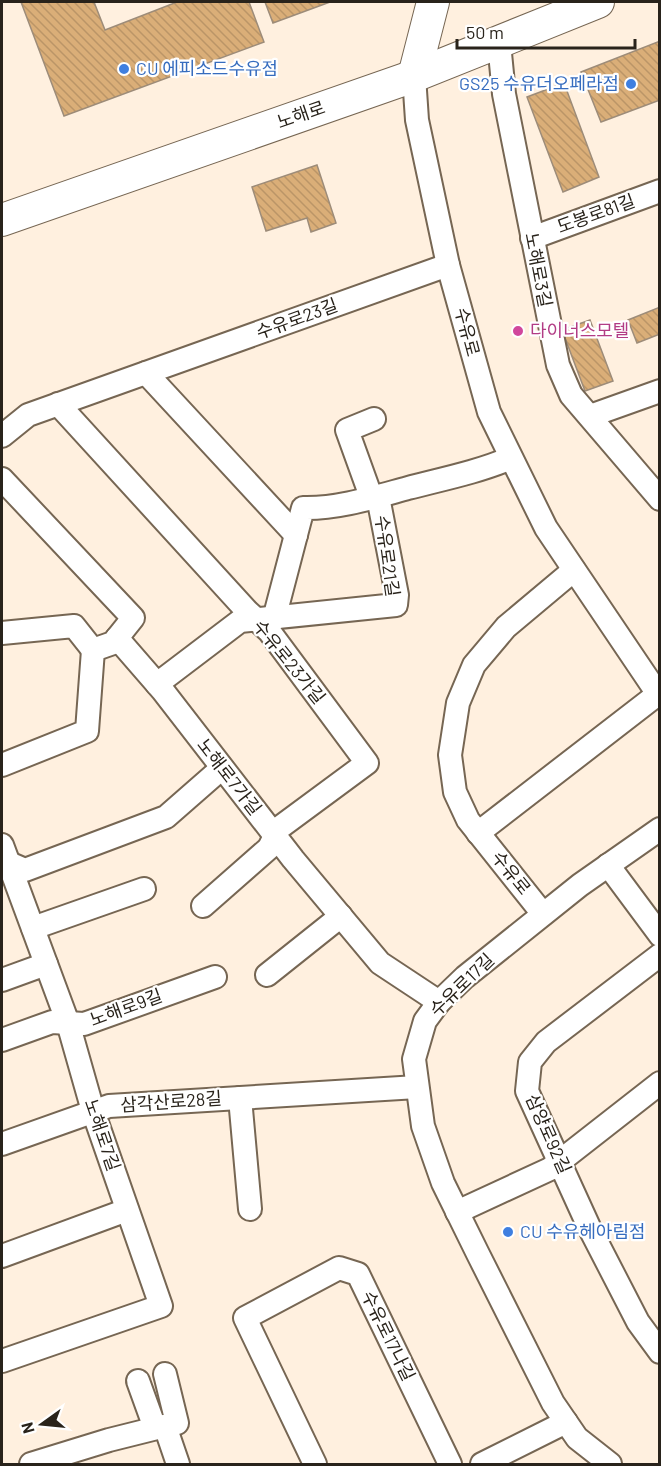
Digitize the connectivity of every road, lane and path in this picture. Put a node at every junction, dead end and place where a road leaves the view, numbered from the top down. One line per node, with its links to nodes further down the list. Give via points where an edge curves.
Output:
1 (433, 2): 4 (main road)
2 (597, 2): 3 (main road, 노해로)
3 (499, 43): 4 (main road, 노해로); 7 (street, 노해로3길, via 504,94)
4 (414, 76): 6 (main road, 노해로); 8 (street, 수유로, via 417,120)
5 (660, 191): 7 (street, 도봉로81길)
6 (2, 220)
7 (532, 238): 12 (street, 노해로3길, via 558,365 571,395)
8 (448, 265): 9 (street, 수유로23길); 15 (street, 수유로, via 489,412)
9 (146, 372): 11 (street, 수유로23길); 19 (street)
10 (660, 391): 12 (street)
11 (58, 404): 14 (street, 수유로23길, via 28,415); 21 (street, 수유로23가길)
12 (590, 416): 17 (street, 노해로3길)
13 (374, 419): 18 (street, 수유로21길, via 347,430)
14 (2, 436)
15 (511, 458): 18 (street, 수유로21길, via 487,468); 20 (street, 수유로, via 546,528)
16 (2, 478): 23 (street, via 133,618)
17 (658, 493)
18 (374, 497): 19 (street, 수유로21길, via 303,508); 21 (street, 수유로21길, via 379,502 396,605)
19 (296, 535): 21 (street, 수유로21길)
20 (574, 570): 26 (street, 수유로); 30 (street, 수유로, via 506,627 474,666 458,703 450,755 455,792)
21 (266, 620): 25 (street, 수유로21길, via 240,621); 31 (street, 수유로23가길, via 269,631 367,763 279,828)
22 (2, 633): 24 (street, via 74,626)
23 (117, 638): 24 (street); 25 (street, 노해로7가길)
24 (93, 650): 27 (street, via 87,730)
25 (157, 684): 28 (street, 노해로7가길)
26 (659, 695): 30 (street, 수유로)
27 (2, 765)
28 (222, 768): 31 (street, 노해로7가길); 32 (street, 노해로7길, via 166,817 25,870)
29 (660, 829): 33 (street, 수유로17길)
30 (478, 833): 36 (street, 수유로)
31 (275, 835): 35 (street, 수유로23가길, via 269,848); 37 (street, 노해로7가길)
32 (4, 856): 38 (street, 노해로7길)
33 (608, 865): 36 (street, 수유로17길); 39 (street)
34 (144, 889): 38 (street)
35 (203, 906)
36 (543, 914): 45 (street, 수유로17길)
37 (341, 916): 42 (street); 45 (street, 노해로7가길, via 380,963)
38 (33, 928): 41 (street, 노해로7길)
39 (660, 935)
40 (660, 955): 53 (street, 삼양로92길, via 546,1042 530,1062 527,1090)
41 (46, 964): 44 (street); 46 (street, 노해로7길)
42 (267, 975)
43 (215, 976): 46 (street, 노해로9길, via 84,1024)
44 (2, 980)
45 (439, 1002): 49 (street, 수유로17길, via 425,1021 414,1059)
46 (68, 1023): 47 (street, 노해로9길, via 52,1022); 51 (street, 노해로7길)
47 (2, 1040)
48 (660, 1083): 53 (street)
49 (417, 1087): 50 (street, 삼각산로28길); 56 (street, 수유로17길, via 423,1126)
50 (240, 1098): 51 (street, 삼각산로28길, via 109,1106); 54 (street, 삼각산로28길)
51 (93, 1111): 52 (street, 삼각산로28길); 55 (street, 노해로7길)
52 (2, 1144)
53 (560, 1161): 56 (street); 58 (street, 삼양로92길, via 638,1322)
54 (250, 1209)
55 (127, 1210): 57 (street); 59 (street, 노해로7길, via 161,1306)
56 (457, 1212): 62 (street, 수유로17길)
57 (2, 1256)
58 (658, 1347)
59 (2, 1361)
60 (165, 1374): 63 (street, via 177,1423)
61 (138, 1381): 63 (street)
62 (566, 1422): 68 (street); 69 (street, 수유로17길, via 577,1438)
63 (160, 1427): 64 (street); 65 (street)
64 (32, 1464)
65 (178, 1464)
66 (315, 1464): 67 (street, 수유로17나길, via 245,1318 339,1268 358,1274)
67 (450, 1464)
68 (482, 1464)
69 (610, 1464)

